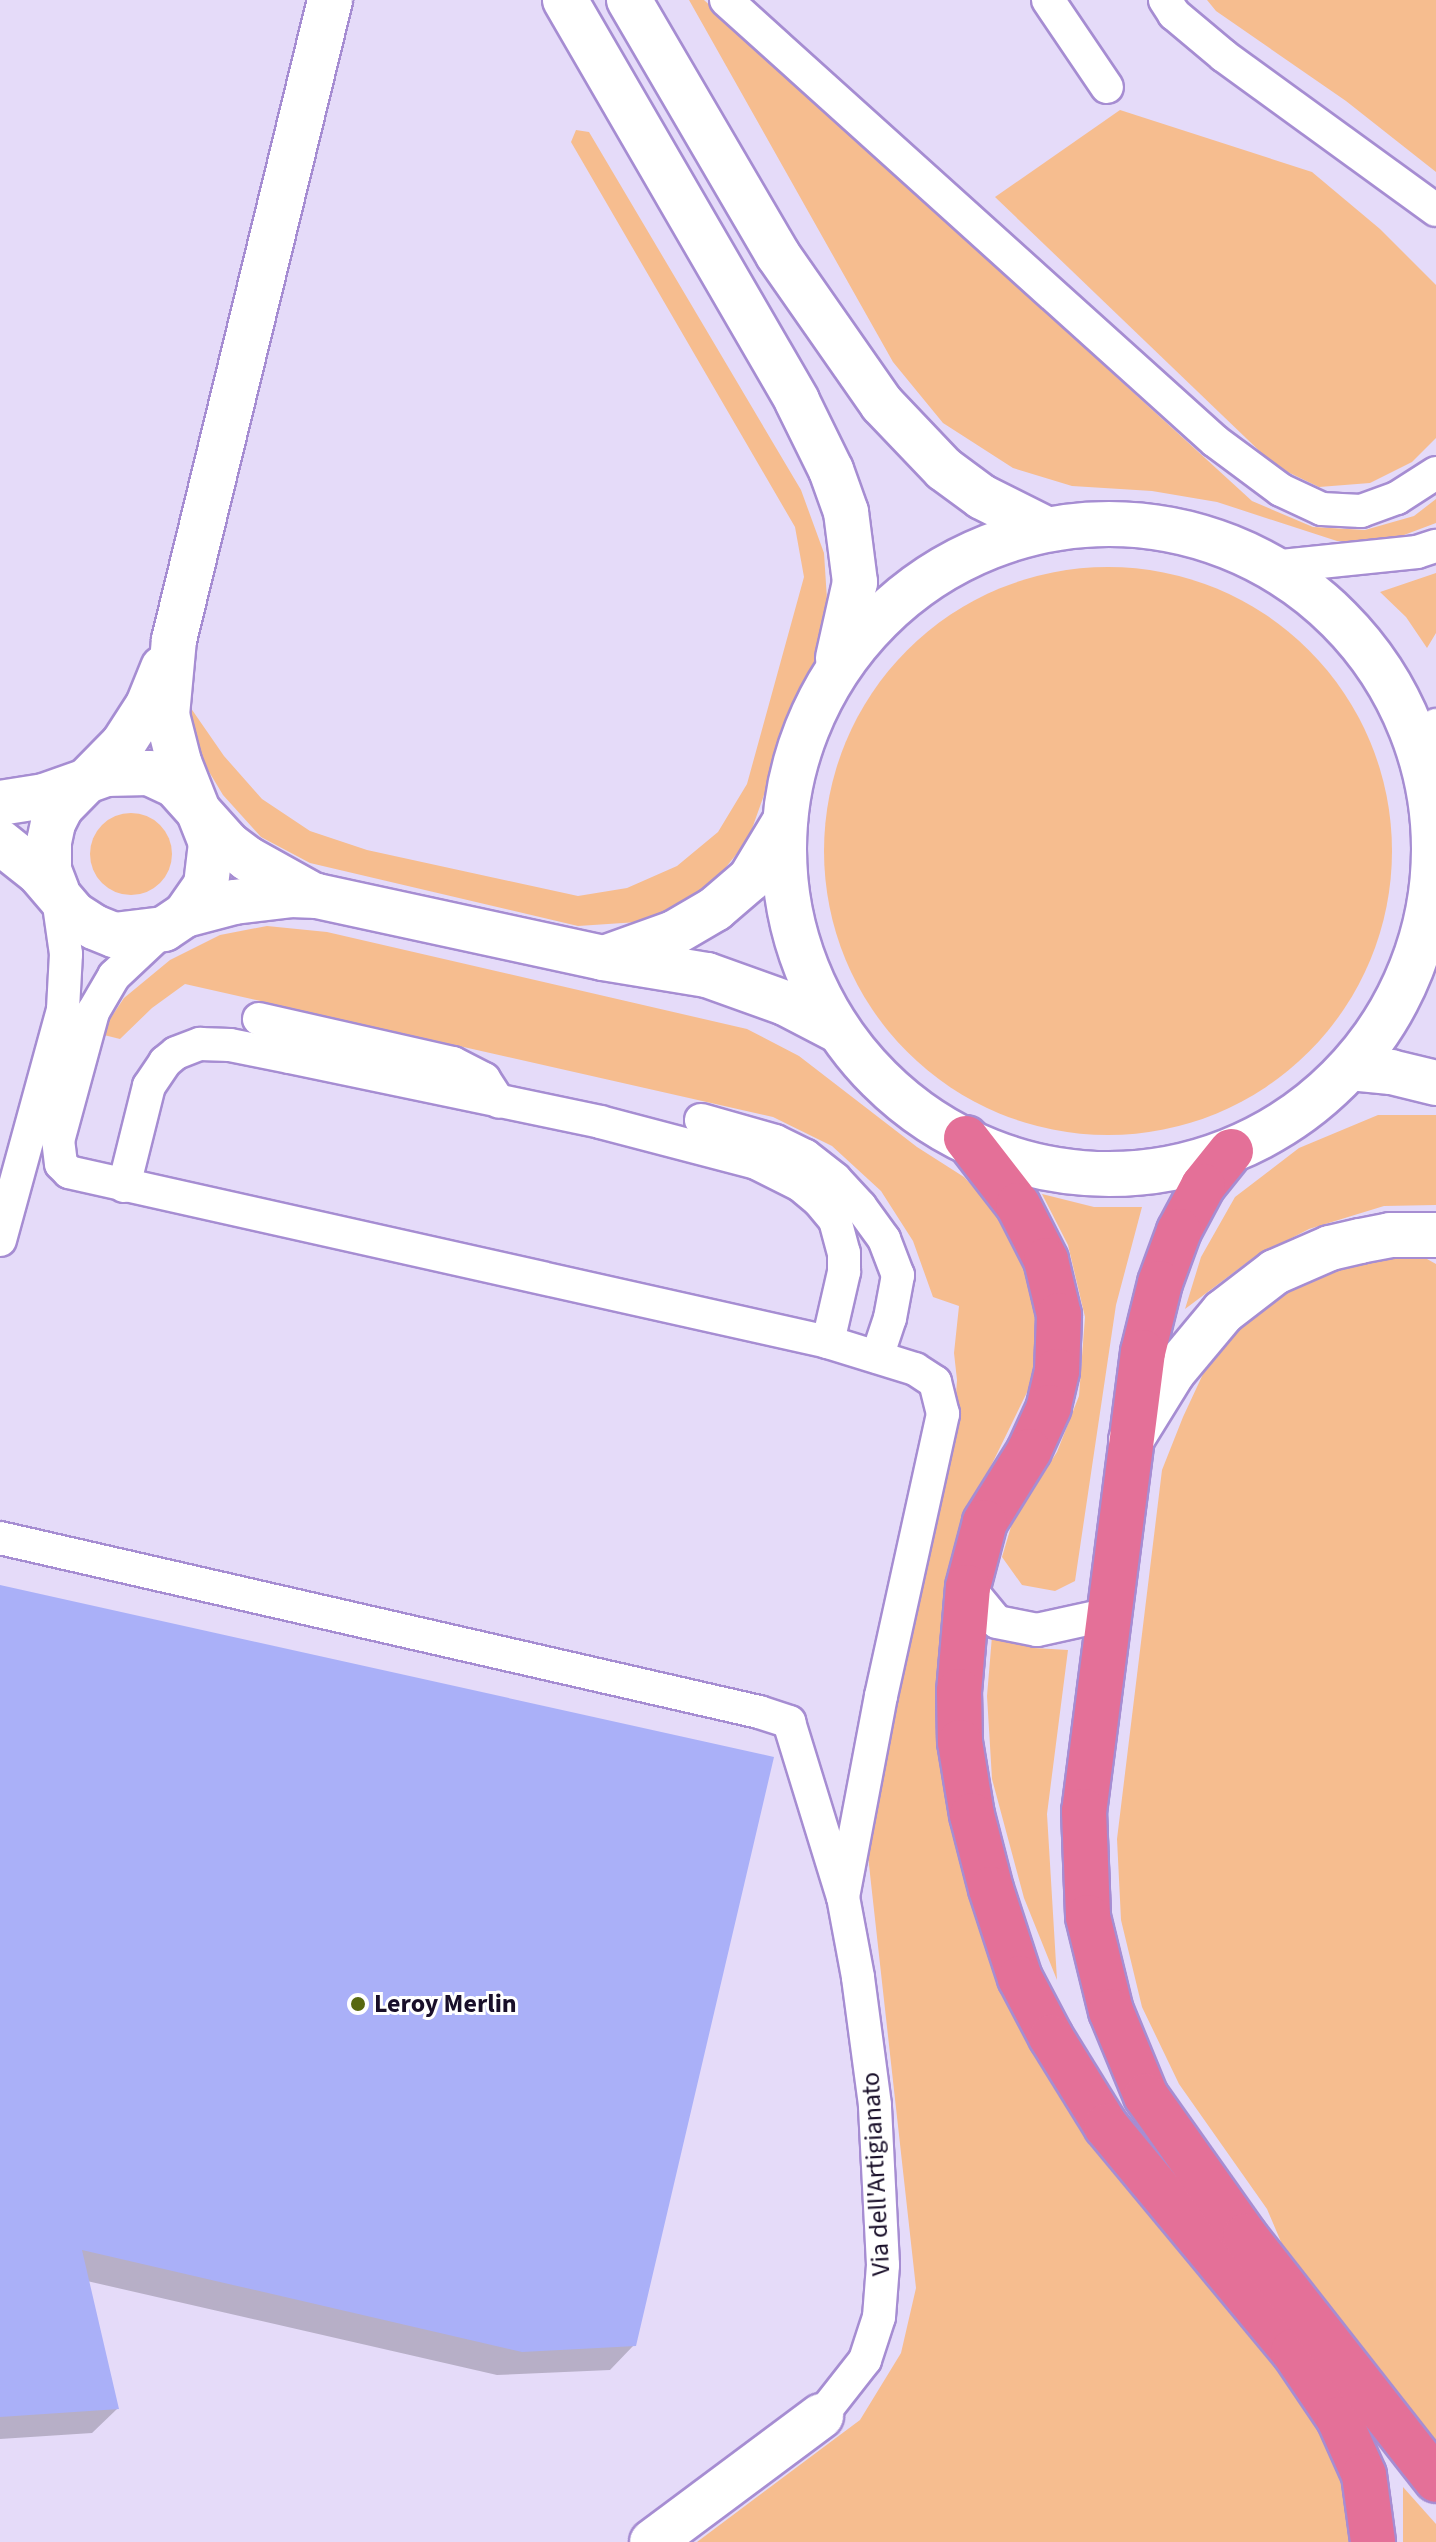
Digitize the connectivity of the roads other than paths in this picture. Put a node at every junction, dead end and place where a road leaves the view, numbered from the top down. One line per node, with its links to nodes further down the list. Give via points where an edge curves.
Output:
1 (330, 0): 13 (main road)
2 (565, 0): 14 (main road, via 797,401 839,489 851,534 855,582)
3 (629, 0): 10 (main road, via 778,255 882,404 944,469 993,503)
4 (726, 0): 9 (lane, via 1215,441 1281,490 1322,509 1361,511 1397,498)
5 (1048, 0): 7 (lane)
6 (1165, 0): 8 (lane, via 1224,56)
7 (1107, 87)
8 (1433, 211)
9 (1436, 473)
10 (1046, 529): 12 (main road, via 1072,523 1150,526 1203,539); 14 (main road, via 962,558 911,590 874,622)
11 (1436, 546): 12 (lane)
12 (1272, 567): 16 (main road, via 1318,599 1361,643 1406,716)
13 (174, 640): 17 (main road, via 136,724); 19 (main road, via 167,715 179,762)
14 (832, 677): 20 (main road, via 797,749)
15 (1436, 725): 16 (lane)
16 (1426, 777): 22 (main road)
17 (91, 781): 18 (main road); 19 (main road, via 125,771 149,773 175,785); 23 (main road, via 61,807 53,823 49,870)
18 (0, 803)
19 (203, 815): 24 (main road, via 257,866); 25 (main road, via 211,868 206,885)
20 (785, 821): 26 (main road, via 750,879 715,909 674,933); 28 (main road, via 785,864 796,937)
21 (0, 842): 23 (main road)
22 (1434, 883): 29 (main road, via 1422,939 1401,993)
23 (57, 891): 25 (main road, via 74,914 114,935); 32 (lane, via 67,982)
24 (317, 896): 25 (main road, via 259,898); 26 (main road)
25 (175, 922): 37 (lane, via 114,976 93,1012 58,1141 61,1164 69,1172)
26 (603, 958): 28 (main road, via 729,981)
27 (259, 1019): 31 (lane, via 453,1063 484,1079)
28 (837, 1030): 34 (main road, via 885,1085)
29 (1350, 1068): 30 (main road); 35 (main road, via 1291,1120)
30 (1436, 1083)
31 (499, 1102): 37 (lane, via 230,1045 200,1044 165,1062 149,1086); 40 (lane, via 731,1154 800,1185 819,1201 842,1236 844,1272)
32 (38, 1110): 36 (lane); 39 (lane)
33 (701, 1120): 41 (lane, via 775,1141 806,1156 860,1206 884,1239 898,1275)
34 (966, 1138): 35 (main road, via 1036,1168 1115,1180 1157,1176); 44 (highway, via 1018,1205 1046,1260 1059,1315 1057,1371 1049,1407 985,1522)
35 (1231, 1151): 42 (highway, via 1189,1209 1168,1260 1143,1352)
36 (0, 1157)
37 (124, 1186): 40 (lane)
38 (1436, 1235): 42 (main road, via 1360,1241 1275,1272 1223,1312 1173,1372)
39 (0, 1240)
40 (828, 1342): 41 (lane)
41 (877, 1357): 46 (lane, via 927,1374 940,1393 943,1414)
42 (1131, 1440): 45 (highway)
43 (0, 1538): 46 (lane, via 789,1722)
44 (968, 1587): 45 (lane, via 997,1622 1037,1630); 50 (highway, via 960,1742 972,1815 1020,1978 1106,2126 1322,2392 1348,2434 1364,2475)
45 (1110, 1614): 48 (highway, via 1086,1786 1083,1847 1088,1917 1120,2039 1146,2096 1211,2192)
46 (843, 1897): 47 (lane, Via dell'Artigianato, via 875,2105 883,2265 879,2317 865,2360)
47 (821, 2416): 49 (main road, Via dell'Artigianato)
48 (1436, 2480)
49 (652, 2542)
50 (1373, 2542)

